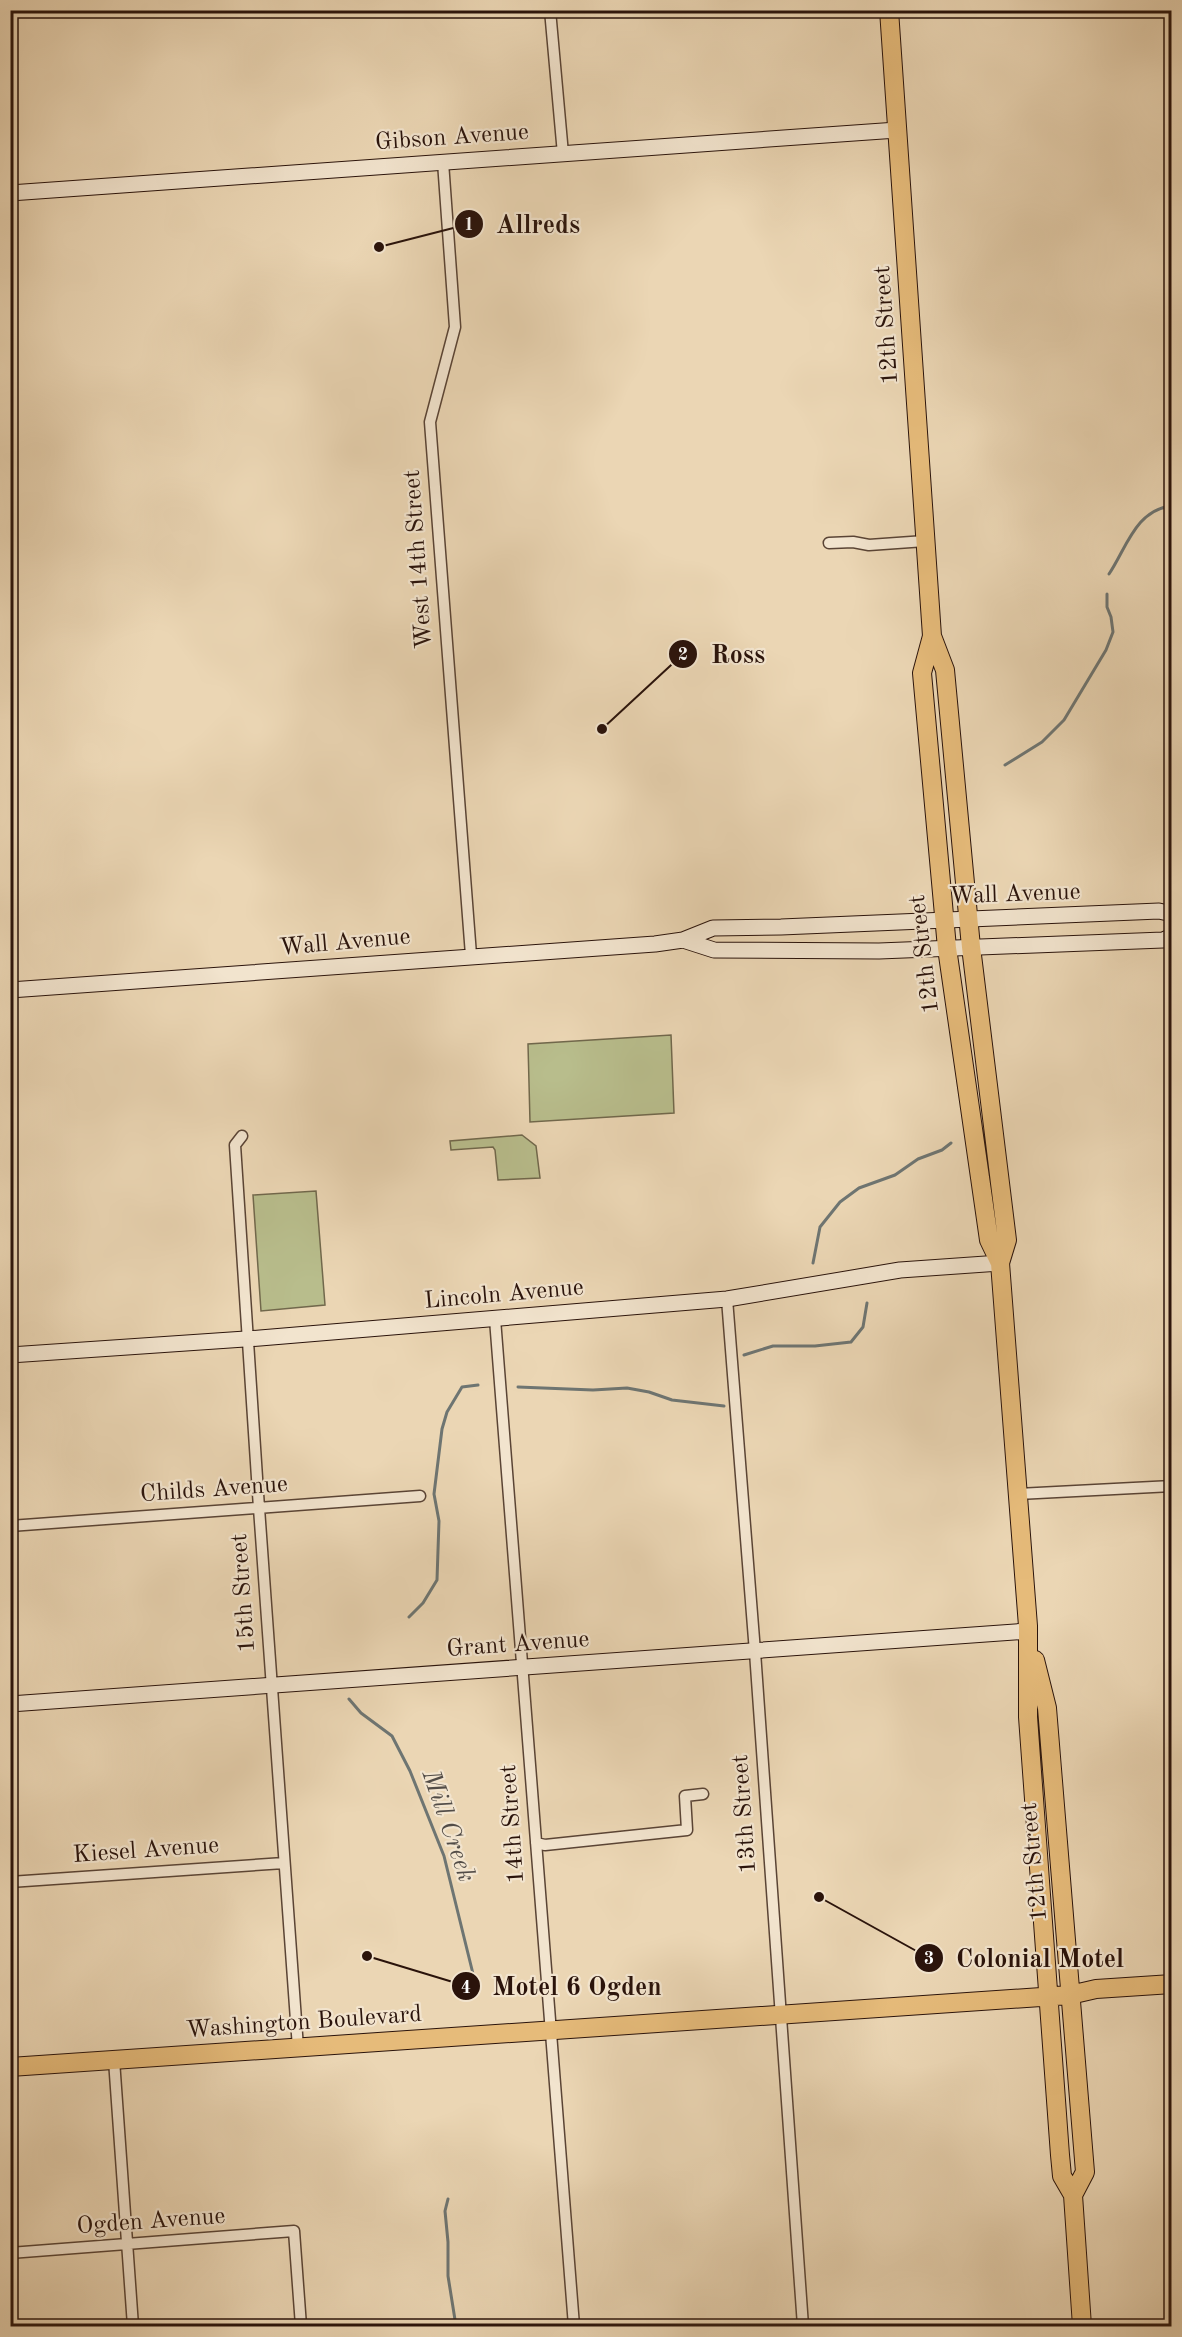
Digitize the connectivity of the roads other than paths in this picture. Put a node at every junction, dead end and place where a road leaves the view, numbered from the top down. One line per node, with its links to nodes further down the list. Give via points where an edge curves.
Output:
1 (550, 10): 4 (street)
2 (889, 10): 3 (main road, 12th Street)
3 (897, 130): 4 (street, Gibson Avenue); 7 (main road, 12th Street)
4 (563, 154): 5 (street, Gibson Avenue)
5 (443, 162): 6 (street, Gibson Avenue); 17 (street, West 14th Street, via 455,327 430,422)
6 (10, 193)
7 (925, 541): 8 (street); 9 (main road, 12th Street)
8 (829, 543)
9 (932, 636): 11 (main road, 12th Street, via 945,670); 12 (main road, 12th Street, via 922,673)
10 (1172, 914): 11 (street, Wall Avenue, via 1159,911)
11 (969, 919): 12 (street, Wall Avenue); 15 (main road, 12th Street)
12 (944, 920): 14 (street, Wall Avenue, via 714,928); 16 (main road, 12th Street)
13 (1172, 936): 15 (street, Wall Avenue, via 1163,940)
14 (683, 940): 16 (street, Wall Avenue, via 714,950); 17 (street, Wall Avenue)
15 (971, 947): 16 (street, Wall Avenue); 20 (main road, 12th Street, via 1007,1240)
16 (947, 948): 20 (main road, 12th Street, via 989,1240)
17 (471, 955): 18 (street, Wall Avenue)
18 (10, 990)
19 (242, 1136): 23 (street, 15th Street, via 235,1145)
20 (1000, 1263): 21 (street, Lincoln Avenue, via 900,1270); 26 (main road, 12th Street)
21 (727, 1299): 22 (street, Lincoln Avenue); 31 (street, 13th Street)
22 (495, 1319): 23 (street, Lincoln Avenue); 32 (street, 14th Street)
23 (247, 1338): 24 (street, Lincoln Avenue); 28 (street, 15th Street)
24 (10, 1355)
25 (1172, 1486): 26 (street)
26 (1018, 1494): 30 (main road, 12th Street)
27 (420, 1496): 28 (street, Childs Avenue)
28 (258, 1508): 29 (street, Childs Avenue); 33 (street, 15th Street)
29 (10, 1526)
30 (1028, 1631): 31 (street, Grant Avenue); 40 (main road, 12th Street, via 1047,1708); 41 (main road, 12th Street, via 1028,1717)
31 (755, 1652): 32 (street, Grant Avenue); 42 (street, 13th Street)
32 (524, 1667): 33 (street, Grant Avenue); 36 (street, 14th Street)
33 (273, 1685): 34 (street, Grant Avenue); 37 (street, 15th Street)
34 (10, 1704)
35 (703, 1794): 36 (street, via 685,1796 687,1830)
36 (536, 1843): 43 (street, 14th Street)
37 (284, 1863): 38 (street, Kiesel Avenue); 44 (street, 15th Street)
38 (10, 1882)
39 (1172, 1984): 40 (main road, Washington Boulevard)
40 (1070, 1989): 41 (main road, Washington Boulevard); 47 (main road, 12th Street, via 1085,2172)
41 (1048, 1990): 42 (main road, Washington Boulevard, via 846,1999); 47 (main road, 12th Street, via 1062,2176)
42 (780, 2013): 43 (main road, Washington Boulevard); 53 (street, 13th Street)
43 (549, 2030): 44 (main road, Washington Boulevard); 52 (street, 14th Street)
44 (298, 2048): 45 (main road, Washington Boulevard)
45 (114, 2060): 46 (main road, Washington Boulevard); 48 (street)
46 (10, 2067)
47 (1073, 2195): 54 (main road, 12th Street)
48 (128, 2246): 49 (street, Ogden Avenue); 50 (street); 51 (street, Ogden Avenue, via 294,2231)
49 (10, 2253)
50 (133, 2326)
51 (301, 2326)
52 (574, 2326)
53 (803, 2326)
54 (1082, 2326)

